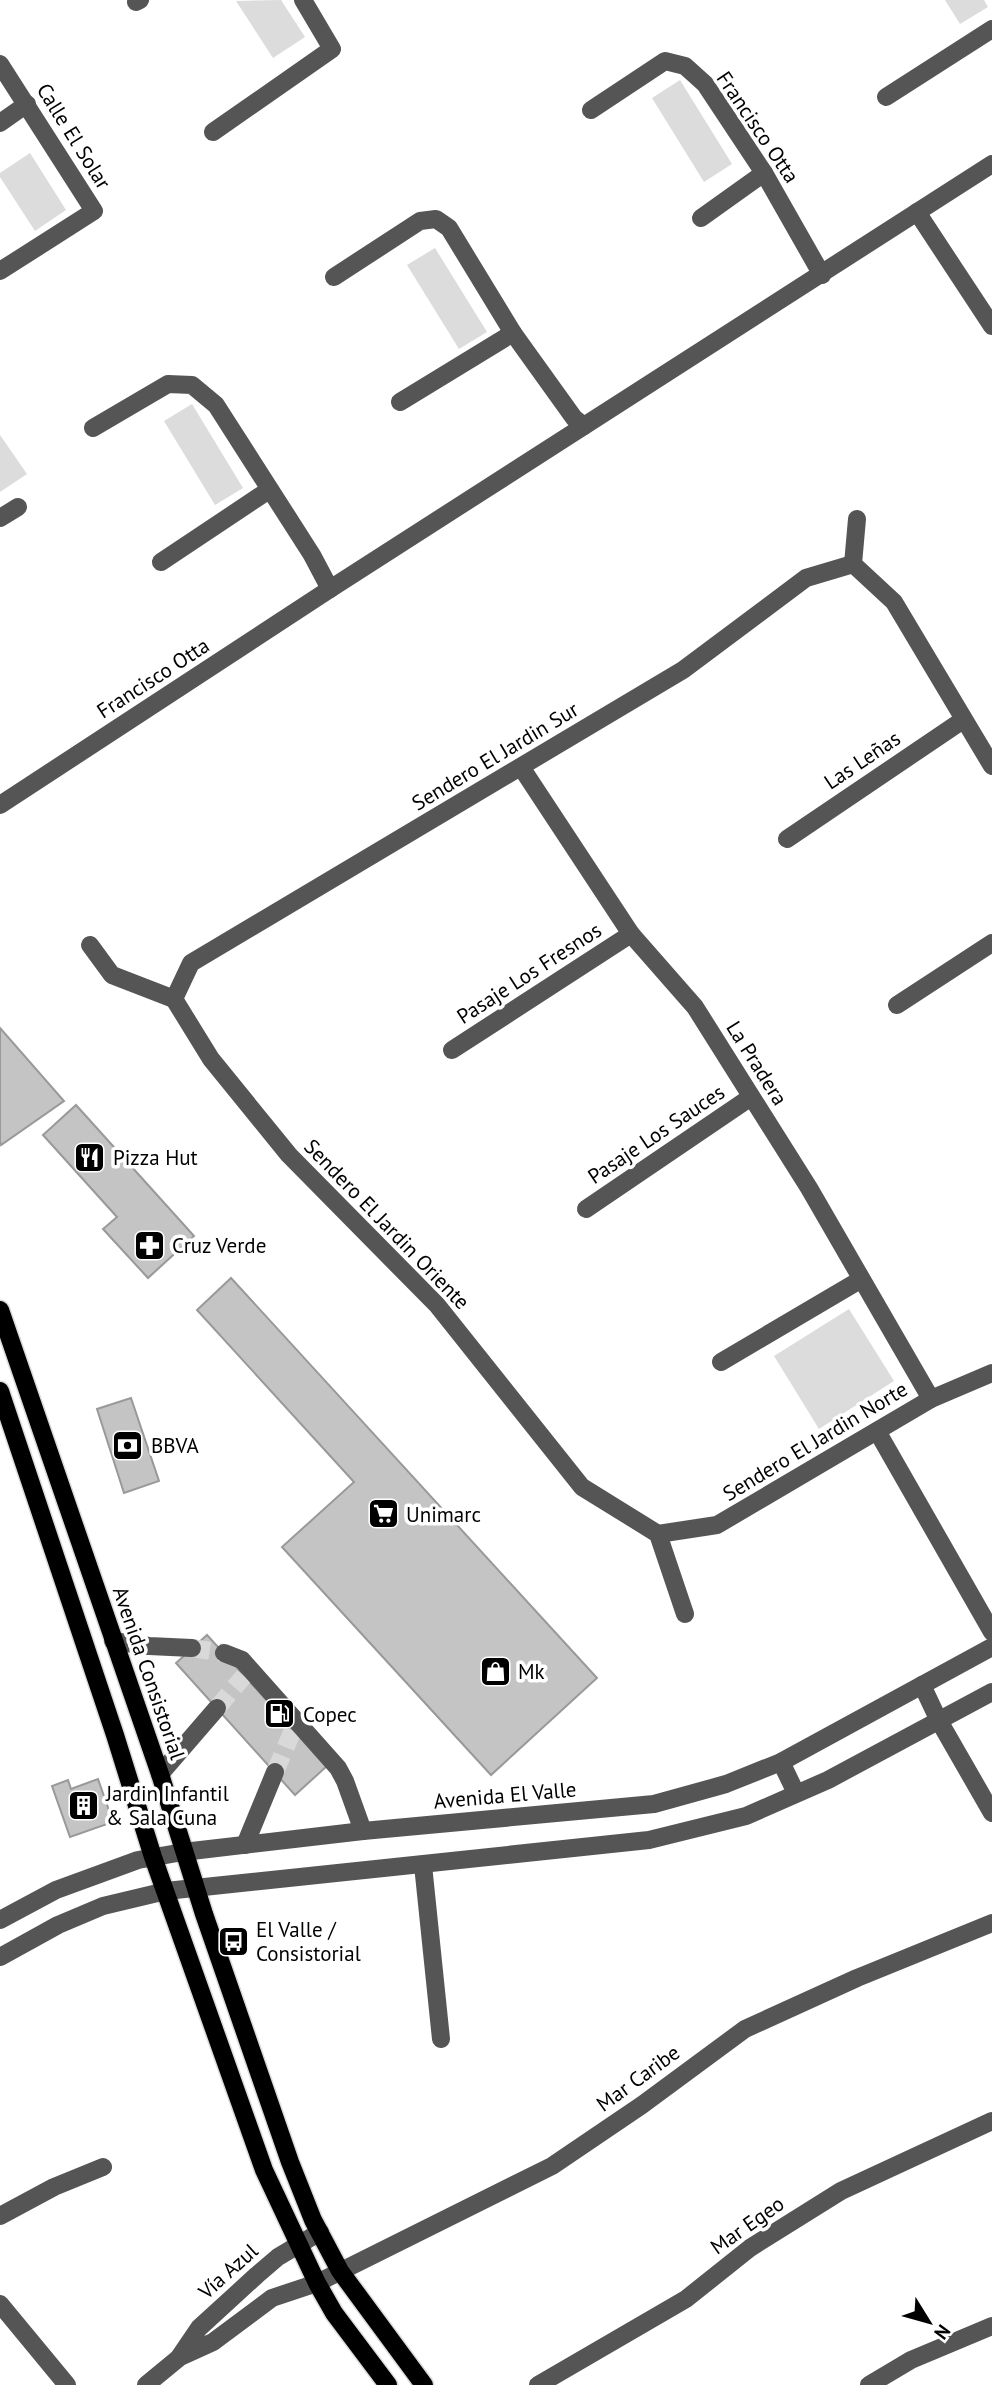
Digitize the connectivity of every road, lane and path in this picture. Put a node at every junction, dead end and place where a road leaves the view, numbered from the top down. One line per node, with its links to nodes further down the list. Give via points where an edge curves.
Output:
1 (303, 0): 8 (street, via 332,49)
2 (992, 29): 4 (street)
3 (0, 64): 5 (street, Calle El Solar)
4 (886, 97)
5 (27, 104): 7 (street); 13 (street, Calle El Solar, via 94,211)
6 (591, 110): 10 (street, Francisco Otta, via 665,61 685,66 705,84)
7 (0, 123)
8 (213, 132)
9 (992, 164): 11 (street, Francisco Otta)
10 (764, 173): 12 (street); 14 (street, Francisco Otta)
11 (918, 212): 14 (street, Francisco Otta); 16 (street)
12 (701, 218)
13 (0, 271)
14 (822, 275): 19 (street, Francisco Otta)
15 (334, 277): 17 (street, via 420,221 436,219 449,228)
16 (992, 326)
17 (513, 334): 18 (street); 19 (street)
18 (400, 402)
19 (584, 426): 27 (street, Francisco Otta)
20 (93, 428): 21 (street, via 167,384 192,385 216,405)
21 (268, 490): 25 (street); 27 (street)
22 (18, 507): 23 (street)
23 (0, 518)
24 (858, 519): 26 (street)
25 (161, 562)
26 (853, 565): 28 (street, via 894,602); 30 (street, Sendero El Jardin Sur, via 806,578 683,670)
27 (330, 589): 31 (street, Francisco Otta)
28 (963, 720): 29 (street); 32 (street, Las Leñas)
29 (992, 766)
30 (521, 767): 33 (street, La Pradera); 36 (street, Sendero El Jardin Sur, via 191,963)
31 (0, 805)
32 (787, 838)
33 (631, 934): 38 (street, Pasaje Los Fresnos); 39 (street, La Pradera, via 695,1007)
34 (992, 943): 37 (street)
35 (90, 945): 36 (street, via 111,975)
36 (174, 999): 48 (street, Sendero El Jardin Oriente, via 211,1059 289,1155 437,1305 582,1487)
37 (897, 1005)
38 (452, 1050)
39 (751, 1097): 40 (street, Pasaje Los Sauces); 41 (street, La Pradera)
40 (586, 1209)
41 (860, 1280): 43 (street); 46 (street, La Pradera)
42 (0, 1310): 51 (main road, Avenida Consistorial)
43 (721, 1362)
44 (992, 1373): 46 (street, Sendero El Jardin Norte)
45 (0, 1391): 67 (main road)
46 (931, 1399): 47 (street, Sendero El Jardin Norte)
47 (877, 1430): 48 (street, Sendero El Jardin Norte, via 717,1525); 50 (street)
48 (658, 1534): 49 (street)
49 (685, 1614)
50 (992, 1632)
51 (113, 1641): 53 (street); 61 (main road, Avenida Consistorial)
52 (992, 1647): 55 (street, Avenida El Valle)
53 (192, 1648)
54 (224, 1653): 64 (street, via 242,1660 247,1672 338,1768)
55 (922, 1685): 58 (street); 59 (street, Avenida El Valle)
56 (992, 1692): 58 (street)
57 (217, 1708): 61 (street)
58 (938, 1719): 62 (street); 63 (street)
59 (781, 1762): 62 (street); 64 (street, Avenida El Valle, via 726,1784 654,1804)
60 (275, 1772): 65 (street)
61 (160, 1774): 66 (main road, Avenida Consistorial)
62 (796, 1793): 68 (street, via 746,1816 649,1840)
63 (992, 1814)
64 (363, 1831): 65 (street, Avenida El Valle)
65 (245, 1845): 66 (street, Avenida El Valle)
66 (183, 1852): 67 (street, Avenida El Valle); 69 (main road, Avenida Consistorial)
67 (153, 1857): 70 (main road); 71 (street, Avenida El Valle, via 55,1890)
68 (423, 1865): 69 (street); 74 (street)
69 (195, 1888): 70 (street); 78 (main road, Avenida Consistorial, via 290,2162)
70 (166, 1891): 73 (street, via 103,1906 58,1924); 79 (main road, via 264,2170)
71 (0, 1920)
72 (992, 1923): 80 (street, Mar Caribe, via 745,2029 552,2166)
73 (0, 1957)
74 (441, 2039)
75 (992, 2121): 89 (street, Mar Egeo, via 841,2191 750,2248 686,2299)
76 (103, 2167): 77 (street)
77 (0, 2217)
78 (320, 2232): 79 (street, Vía Azul); 80 (main road, Avenida Consistorial)
79 (297, 2245): 81 (main road); 84 (street, Vía Azul, via 199,2328)
80 (340, 2272): 81 (street, Mar Caribe); 88 (main road, Avenida Consistorial)
81 (317, 2283): 84 (street, Vía Azul, via 272,2298 212,2342); 87 (main road)
82 (0, 2304): 85 (street)
83 (992, 2326): 90 (street, via 911,2360)
84 (180, 2357): 86 (street, Vía Azul)
85 (67, 2385)
86 (146, 2385)
87 (388, 2385)
88 (424, 2385)
89 (538, 2385)
90 (869, 2385)

